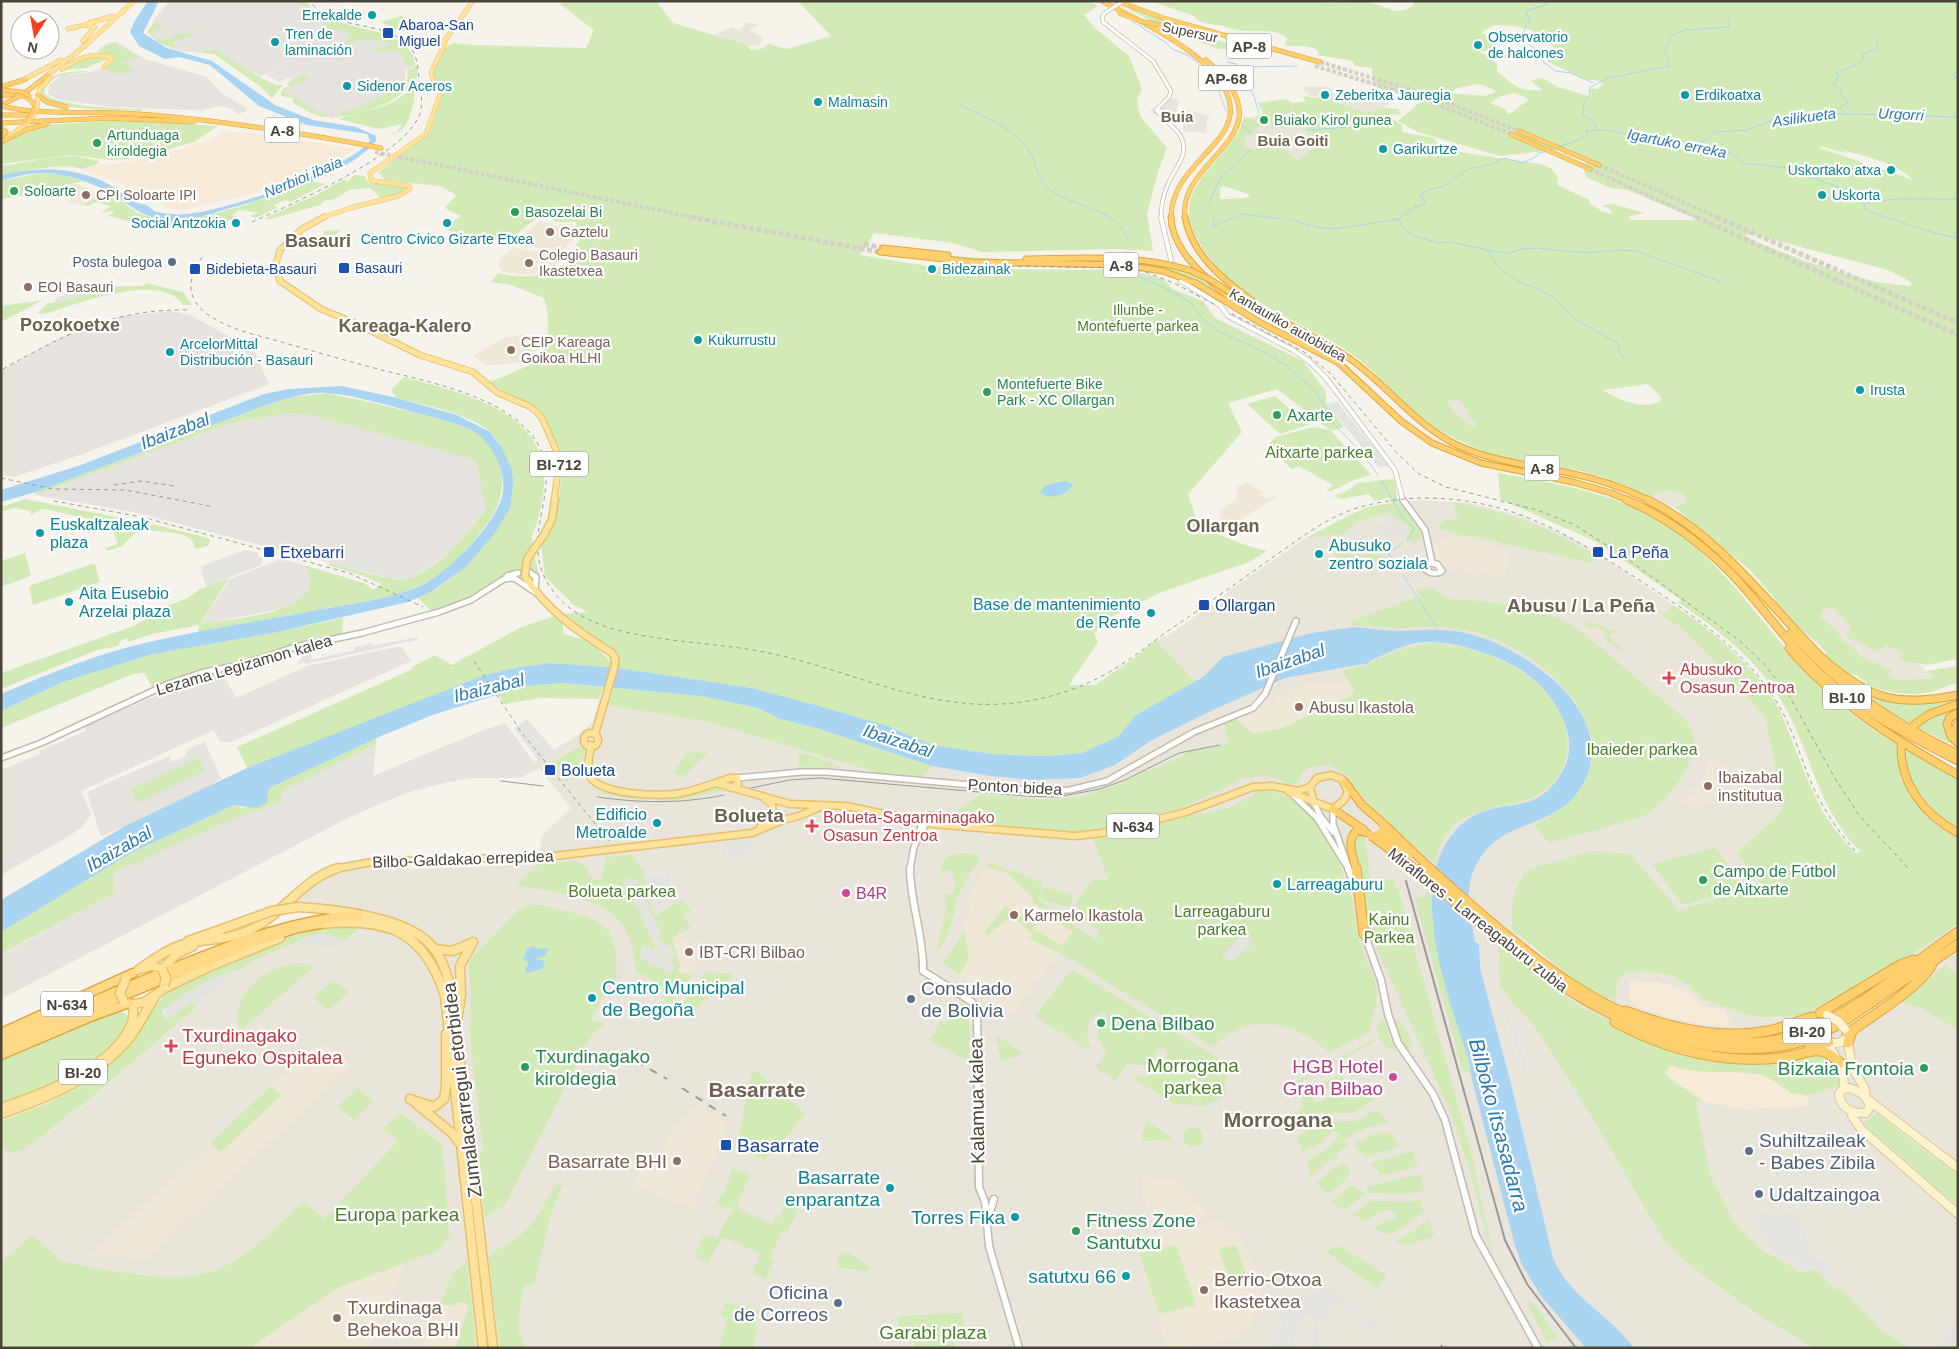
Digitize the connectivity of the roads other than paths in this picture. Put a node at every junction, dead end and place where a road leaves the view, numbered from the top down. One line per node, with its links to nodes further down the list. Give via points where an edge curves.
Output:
1 (130, 1): 9 (main road)
2 (134, 1): 10 (main road)
3 (473, 1): 44 (main road, BI-712, bridge, via 460,18 431,72 442,89 428,131 374,169 370,176 378,182 404,184 410,189 340,210 299,231 286,243 274,264 279,278 317,307 420,355 473,372 498,393 529,406 542,418 559,465 552,519 527,557 524,570)
4 (1095, 1): 15 (highway, Supersur / AP-8, bridge, via 1144,22 1232,41)
5 (1102, 1): 41 (highway, AP-68, via 1196,57 1213,72 1227,93 1230,113 1223,134 1183,178 1172,200 1172,226 1183,250 1205,276 1245,310 1316,347)
6 (1109, 1): 40 (highway, AP-68, via 1195,52 1230,83 1238,105 1237,125 1229,141 1190,190 1185,210 1188,230 1198,249 1223,278 1261,307)
7 (1117, 1): 14 (highway, Supersur / AP-8, via 1166,19)
8 (1123, 1): 38 (street, bridge, via 1102,16 1103,22 1152,61 1171,95 1159,111 1163,120 1179,134 1185,147 1181,162 1166,188 1161,210)
9 (112, 16): 11 (main road); 11 (main road, via 68,29 95,26)
10 (106, 27): 11 (main road); 12 (main road, via 85,50)
11 (84, 43): 16 (main road); 17 (main road, via 56,64)
12 (94, 53): 13 (main road); 13 (main road, via 112,57 111,60 102,66)
13 (109, 57): 16 (main road, via 82,57)
14 (1320, 62)
15 (1315, 66)
16 (50, 76): 21 (main road); 23 (highway)
17 (26, 79): 18 (highway)
18 (1, 88): 22 (highway, bridge)
19 (15, 94): 20 (highway); 22 (main road, bridge); 24 (highway, bridge, via 24,96)
20 (1, 95)
21 (38, 95): 24 (main road); 26 (highway, via 47,102 67,107)
22 (30, 96): 24 (main road)
23 (2, 105): 26 (highway, via 29,111)
24 (36, 106): 30 (highway, bridge)
25 (1, 114): 29 (highway, A-8, via 123,116)
26 (166, 115): 29 (highway)
27 (144, 119): 29 (highway); 30 (highway, via 83,119); 35 (highway, via 46,124)
28 (1, 123): 30 (highway)
29 (218, 123): 31 (highway, A-8)
30 (24, 124): 35 (highway)
31 (230, 124): 31 (highway, A-8, via 363,145 376,150 358,148)
32 (1, 128): 35 (highway, via 6,132)
33 (1519, 131): 36 (highway)
34 (1511, 134): 37 (highway)
35 (1, 140)
36 (1598, 165)
37 (1590, 169)
38 (1171, 260)
39 (1181, 281): 42 (street, bridge, via 1220,305 1228,316 1287,346 1316,368 1390,461 1404,503 1426,530)
40 (1308, 335): 41 (highway, Kantauriko autobidea / A-8, bridge, via 1257,310 1209,279 1164,262 1135,257 1003,258 882,250 967,261 1111,264 1162,271 1196,283 1259,322); 48 (highway, Kantauriko autobidea / A-8, via 1366,372 1435,434 1509,462 1598,480 1626,489 1655,504 1714,545)
41 (1339, 363): 47 (highway, Kantauriko autobidea / A-8, via 1400,421 1438,446 1482,464 1593,487 1648,509 1679,528 1712,555)
42 (1432, 562)
43 (518, 573): 45 (street, via 505,576)
44 (527, 574): 46 (main road); 46 (street, via 536,577)
45 (492, 586): 46 (street, via 514,578); 59 (street, Lezama Legizamon kalea, via 463,604 439,612 295,647 168,684)
46 (535, 592): 64 (main road, via 576,630 612,653 615,662 594,734 599,741 591,745 588,773 593,782 604,788 668,795 716,783)
47 (1759, 604): 60 (highway, BI-10, via 1804,658 1840,691 1888,725); 61 (highway, via 1781,638 1811,673 1853,709 1916,751)
48 (1770, 605): 50 (highway, via 1820,658 1856,686 1886,698 1909,702); 54 (highway, BI-10, via 1799,643 1833,678 1870,706)
49 (1296, 621): 62 (street, Ponton bidea, via 1261,700 1249,711 1179,740 1116,777 1095,785 1037,791 827,772 748,776)
50 (1958, 694)
51 (1958, 704): 54 (highway, via 1930,714)
52 (1958, 712): 56 (highway, via 1950,717 1947,724)
53 (1958, 722): 55 (highway, via 1955,730)
54 (1914, 729): 58 (highway, BI-10)
55 (1958, 736)
56 (1958, 743)
57 (1901, 747): 79 (highway, via 1902,766 1915,794 1936,820)
58 (1958, 753)
59 (1, 758)
60 (1958, 761)
61 (1958, 773)
62 (738, 781): 64 (main road); 67 (main road)
63 (1345, 782): 66 (main road, via 1335,776 1323,775); 73 (main road, via 1347,797); 78 (highway, BI-20)
64 (728, 784): 67 (main road)
65 (1279, 787): 66 (main road, via 1298,791); 68 (main road); 76 (main road, N-634, via 1253,787 1203,807 1089,835)
66 (1310, 787): 70 (main road)
67 (743, 791): 69 (main road)
68 (1286, 791): 70 (main road); 82 (street, via 1306,806 1326,828)
69 (760, 796): 71 (main road); 74 (main road, via 767,799)
70 (1312, 802): 73 (main road, BI-20); 81 (street)
71 (789, 803): 72 (main road); 74 (main road, via 780,803); 75 (main road, via 795,811)
72 (824, 806): 75 (main road, Bilbo-Galdakao errepidea); 77 (main road, via 853,807 910,820)
73 (1334, 809): 78 (highway, BI-20); 81 (street, via 1331,822)
74 (773, 811): 75 (main road, via 777,819); 80 (main road, Bilbo-Galdakao errepidea, via 764,825)
75 (786, 819): 80 (main road, Bilbo-Galdakao errepidea)
76 (954, 826): 77 (main road); 77 (street, via 943,817 929,815)
77 (921, 828): 120 (street, Kalamua kalea, via 912,853 910,875 924,958 923,971 972,1002 976,1011 979,1187)
78 (1377, 832): 83 (highway, Miraflores - Larreagaburu zubia / BI-20, bridge); 83 (highway, bridge); 87 (highway, via 1358,830 1350,840)
79 (1958, 833)
80 (742, 834): 88 (main road, Bilbo-Galdakao errepidea, via 539,857 372,862 345,866 313,880 256,926 234,936)
81 (1337, 837): 82 (street)
82 (1351, 873): 87 (street)
83 (1430, 875): 98 (highway, Miraflores - Larreagaburu zubia / BI-20, via 1512,948 1567,990)
84 (358, 915): 90 (main road, Zumalacarregui etorbidea, via 400,924 417,933); 91 (main road, bridge, via 298,907 272,911); 96 (highway, Zumalacarregui etorbidea, via 285,926)
85 (320, 924): 96 (highway, Zumalacarregui etorbidea, via 254,942); 97 (main road, via 243,952); 101 (main road, Zumalacarregui etorbidea, via 356,921 376,924 396,929 419,944 441,977)
86 (1958, 932): 92 (highway, BI-20)
87 (1364, 934): 125 (street, via 1381,980 1398,1043 1433,1094 1445,1120 1476,1236)
88 (206, 941): 91 (main road, Bilbo-Galdakao errepidea); 94 (main road, Bilbo-Galdakao errepidea, via 177,954)
89 (1958, 944): 93 (highway, BI-20)
90 (433, 948): 101 (main road, Zumalacarregui etorbidea, via 448,974); 101 (main road, via 456,951 473,942 461,959 458,970 461,1000)
91 (170, 949): 95 (main road, Bilbo-Galdakao errepidea)
92 (1926, 955): 98 (highway, BI-20, via 1825,1022 1788,1038 1767,1041 1720,1042 1678,1034); 100 (highway, via 1900,965)
93 (1933, 961): 98 (highway, BI-20, via 1831,1028 1793,1044 1771,1048 1722,1048 1679,1041 1633,1026); 103 (highway, via 1918,982)
94 (162, 970): 95 (main road, via 152,966); 97 (main road, bridge, via 166,978)
95 (136, 971): 99 (main road, bridge, via 126,979 120,992); 102 (highway, N-634)
96 (134, 987): 104 (highway, Zumalacarregui etorbidea / N-634); 106 (highway, Zumalacarregui etorbidea / N-634)
97 (160, 991): 99 (main road, via 145,1002); 114 (main road, BI-20, via 129,1039 103,1064 53,1095)
98 (1587, 999): 100 (highway, via 1658,1022 1705,1032 1756,1033); 108 (highway, via 1599,1013 1616,1023 1681,1049 1727,1058)
99 (129, 1003): 107 (highway, N-634); 112 (main road, BI-20, via 133,1017 130,1026 118,1043 98,1061 48,1092)
100 (1818, 1017): 103 (main road, bridge, via 1838,1020); 105 (main road, bridge, via 1816,1033)
101 (452, 1027): 115 (main road, Zumalacarregui etorbidea); 115 (main road, via 444,1046 444,1099 434,1107 410,1099); 119 (main road, Zumalacarregui etorbidea)
102 (1, 1033)
103 (1848, 1035): 105 (main road, via 1840,1043); 111 (main road, via 1852,1067 1865,1088)
104 (1, 1040)
105 (1826, 1041): 108 (highway); 109 (main road)
106 (1, 1046)
107 (1, 1055)
108 (1782, 1056): 109 (highway, via 1820,1051)
109 (1841, 1063): 110 (main road)
110 (1844, 1088): 111 (main road, via 1854,1089); 113 (main road, via 1840,1099 1843,1106)
111 (1867, 1099): 113 (main road, via 1870,1107 1866,1113); 116 (main road)
112 (1, 1108)
113 (1853, 1113): 118 (main road, via 1861,1129)
114 (1, 1114)
115 (460, 1143): 119 (main road, Zumalacarregui etorbidea)
116 (1958, 1168)
117 (994, 1199): 120 (street)
118 (1958, 1214)
119 (473, 1221): 121 (main road)
120 (986, 1223): 124 (street, Kalamua kalea, via 989,1246)
121 (480, 1288): 122 (main road); 123 (main road)
122 (483, 1348)
123 (493, 1348)
124 (1019, 1348)
125 (1538, 1348)

